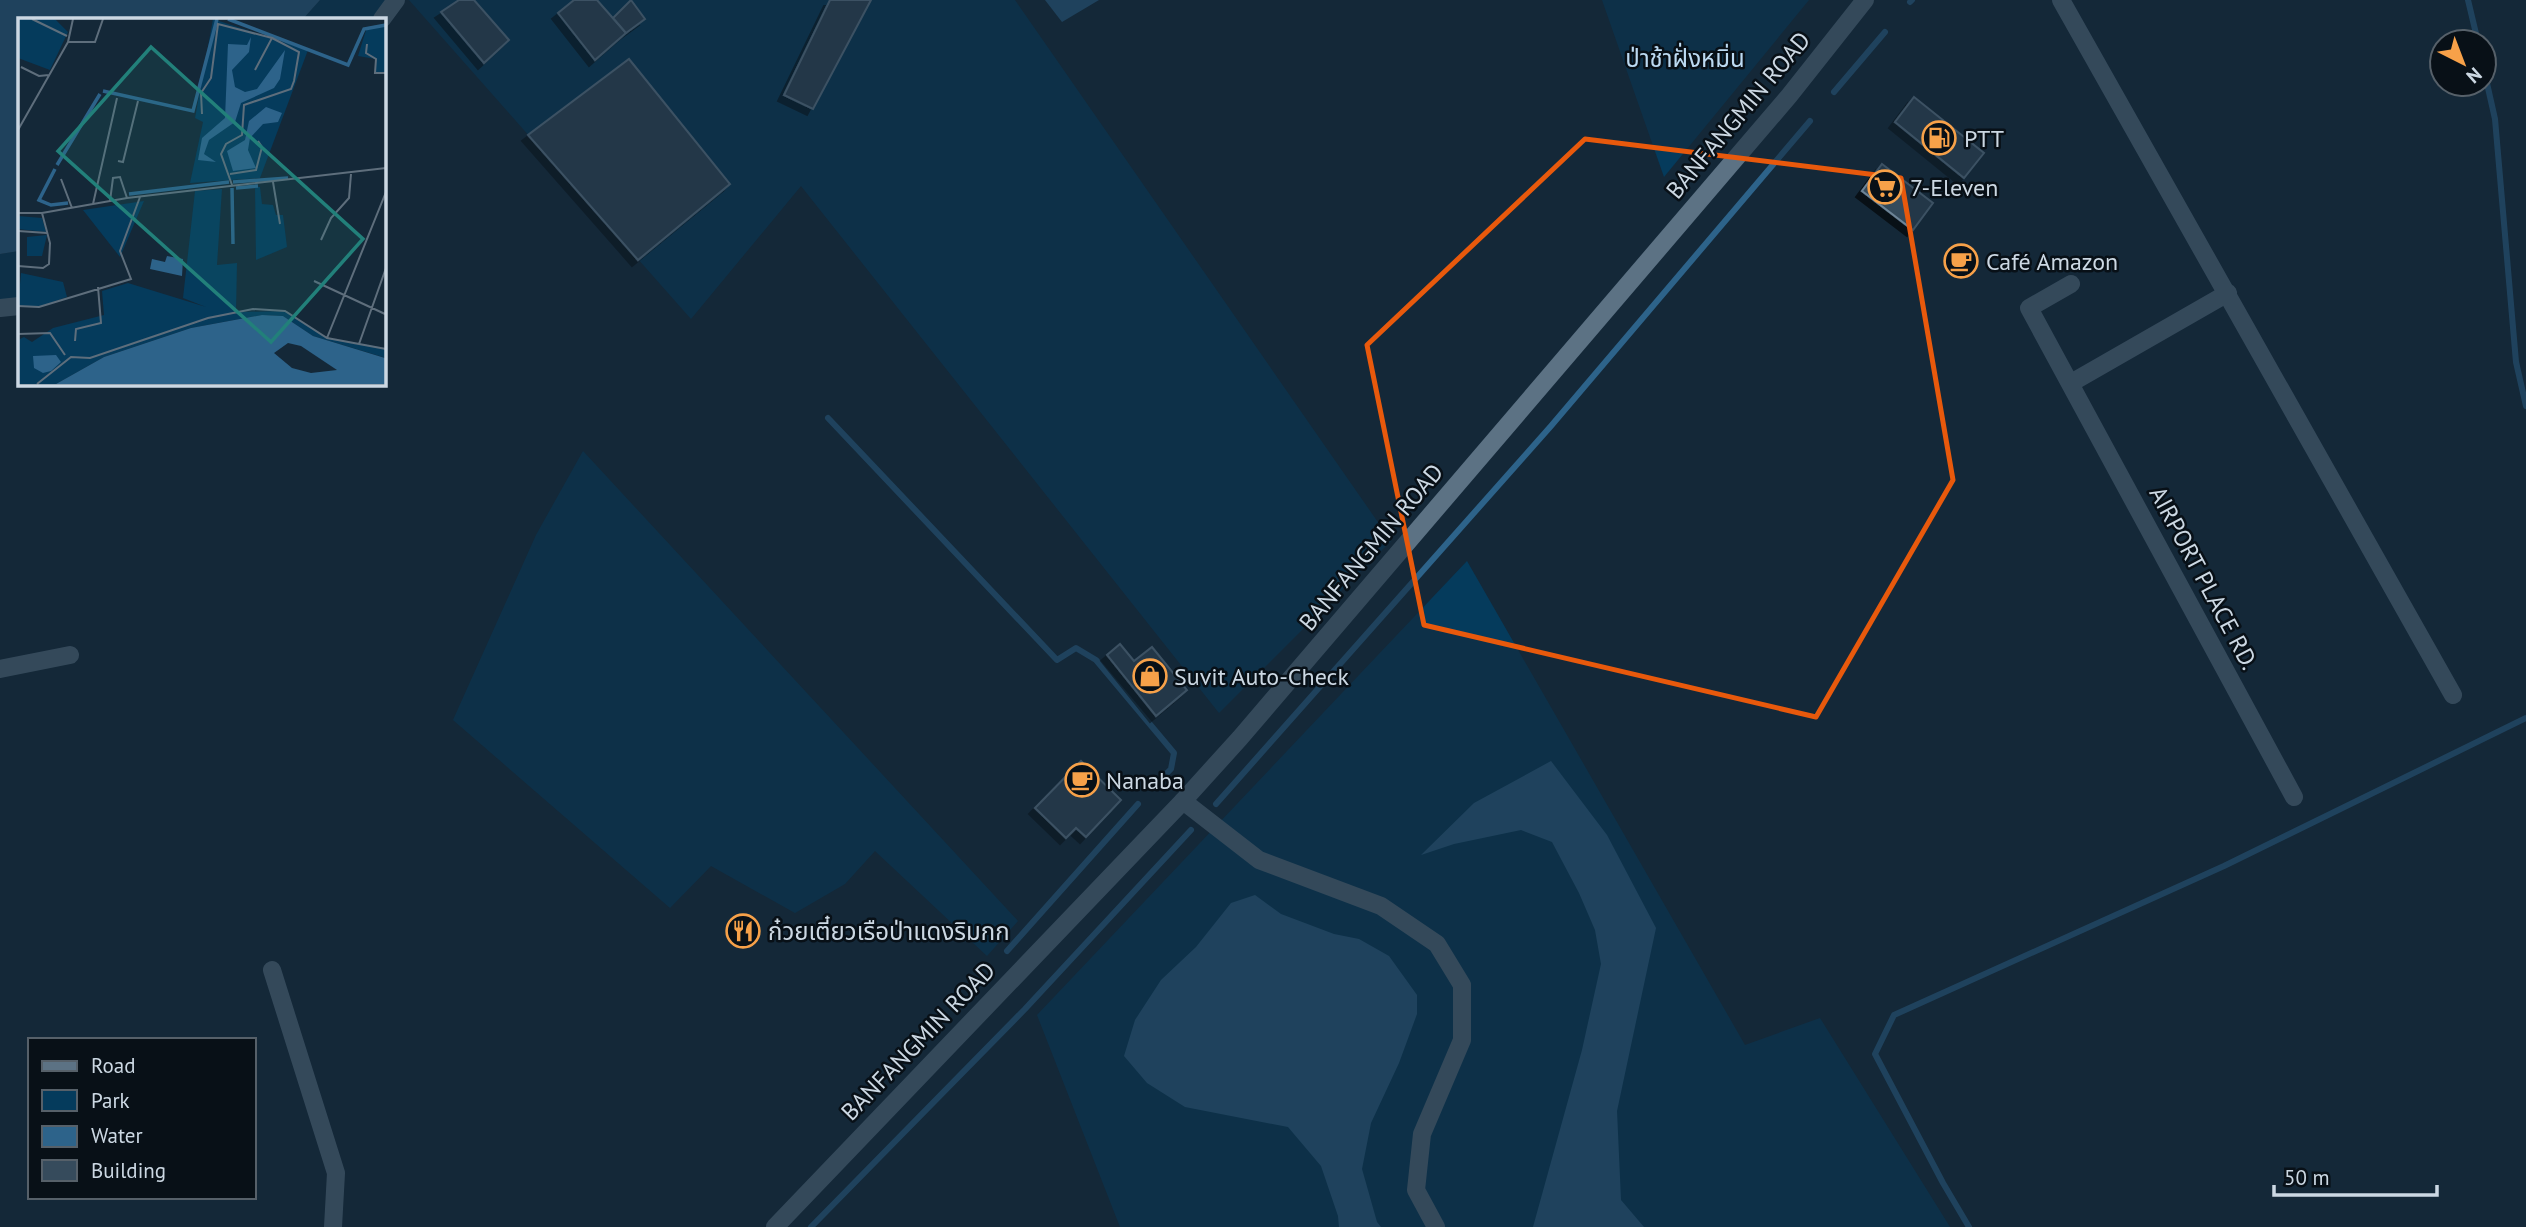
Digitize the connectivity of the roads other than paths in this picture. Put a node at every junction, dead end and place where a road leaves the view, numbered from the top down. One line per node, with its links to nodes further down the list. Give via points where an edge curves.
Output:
1 (396, 0): 4 (street)
2 (1865, 0): 14 (street, BANFANGMIN ROAD, via 1789,96)
3 (2061, 0): 6 (street)
4 (383, 18)
5 (2071, 284): 9 (street, AIRPORT PLACE RD., via 2029,308)
6 (2228, 293): 9 (street); 12 (street)
7 (18, 306): 8 (street)
8 (0, 308)
9 (2071, 383): 13 (street, AIRPORT PLACE RD.)
10 (70, 655): 11 (street)
11 (0, 669)
12 (2454, 695)
13 (2294, 797)
14 (1183, 801): 17 (street, BANFANGMIN ROAD); 18 (street, via 1259,860 1381,906 1437,944 1462,985 1462,1040 1422,1134 1416,1190)
15 (272, 970): 16 (street, via 336,1173)
16 (333, 1227)
17 (775, 1227)
18 (1436, 1227)

